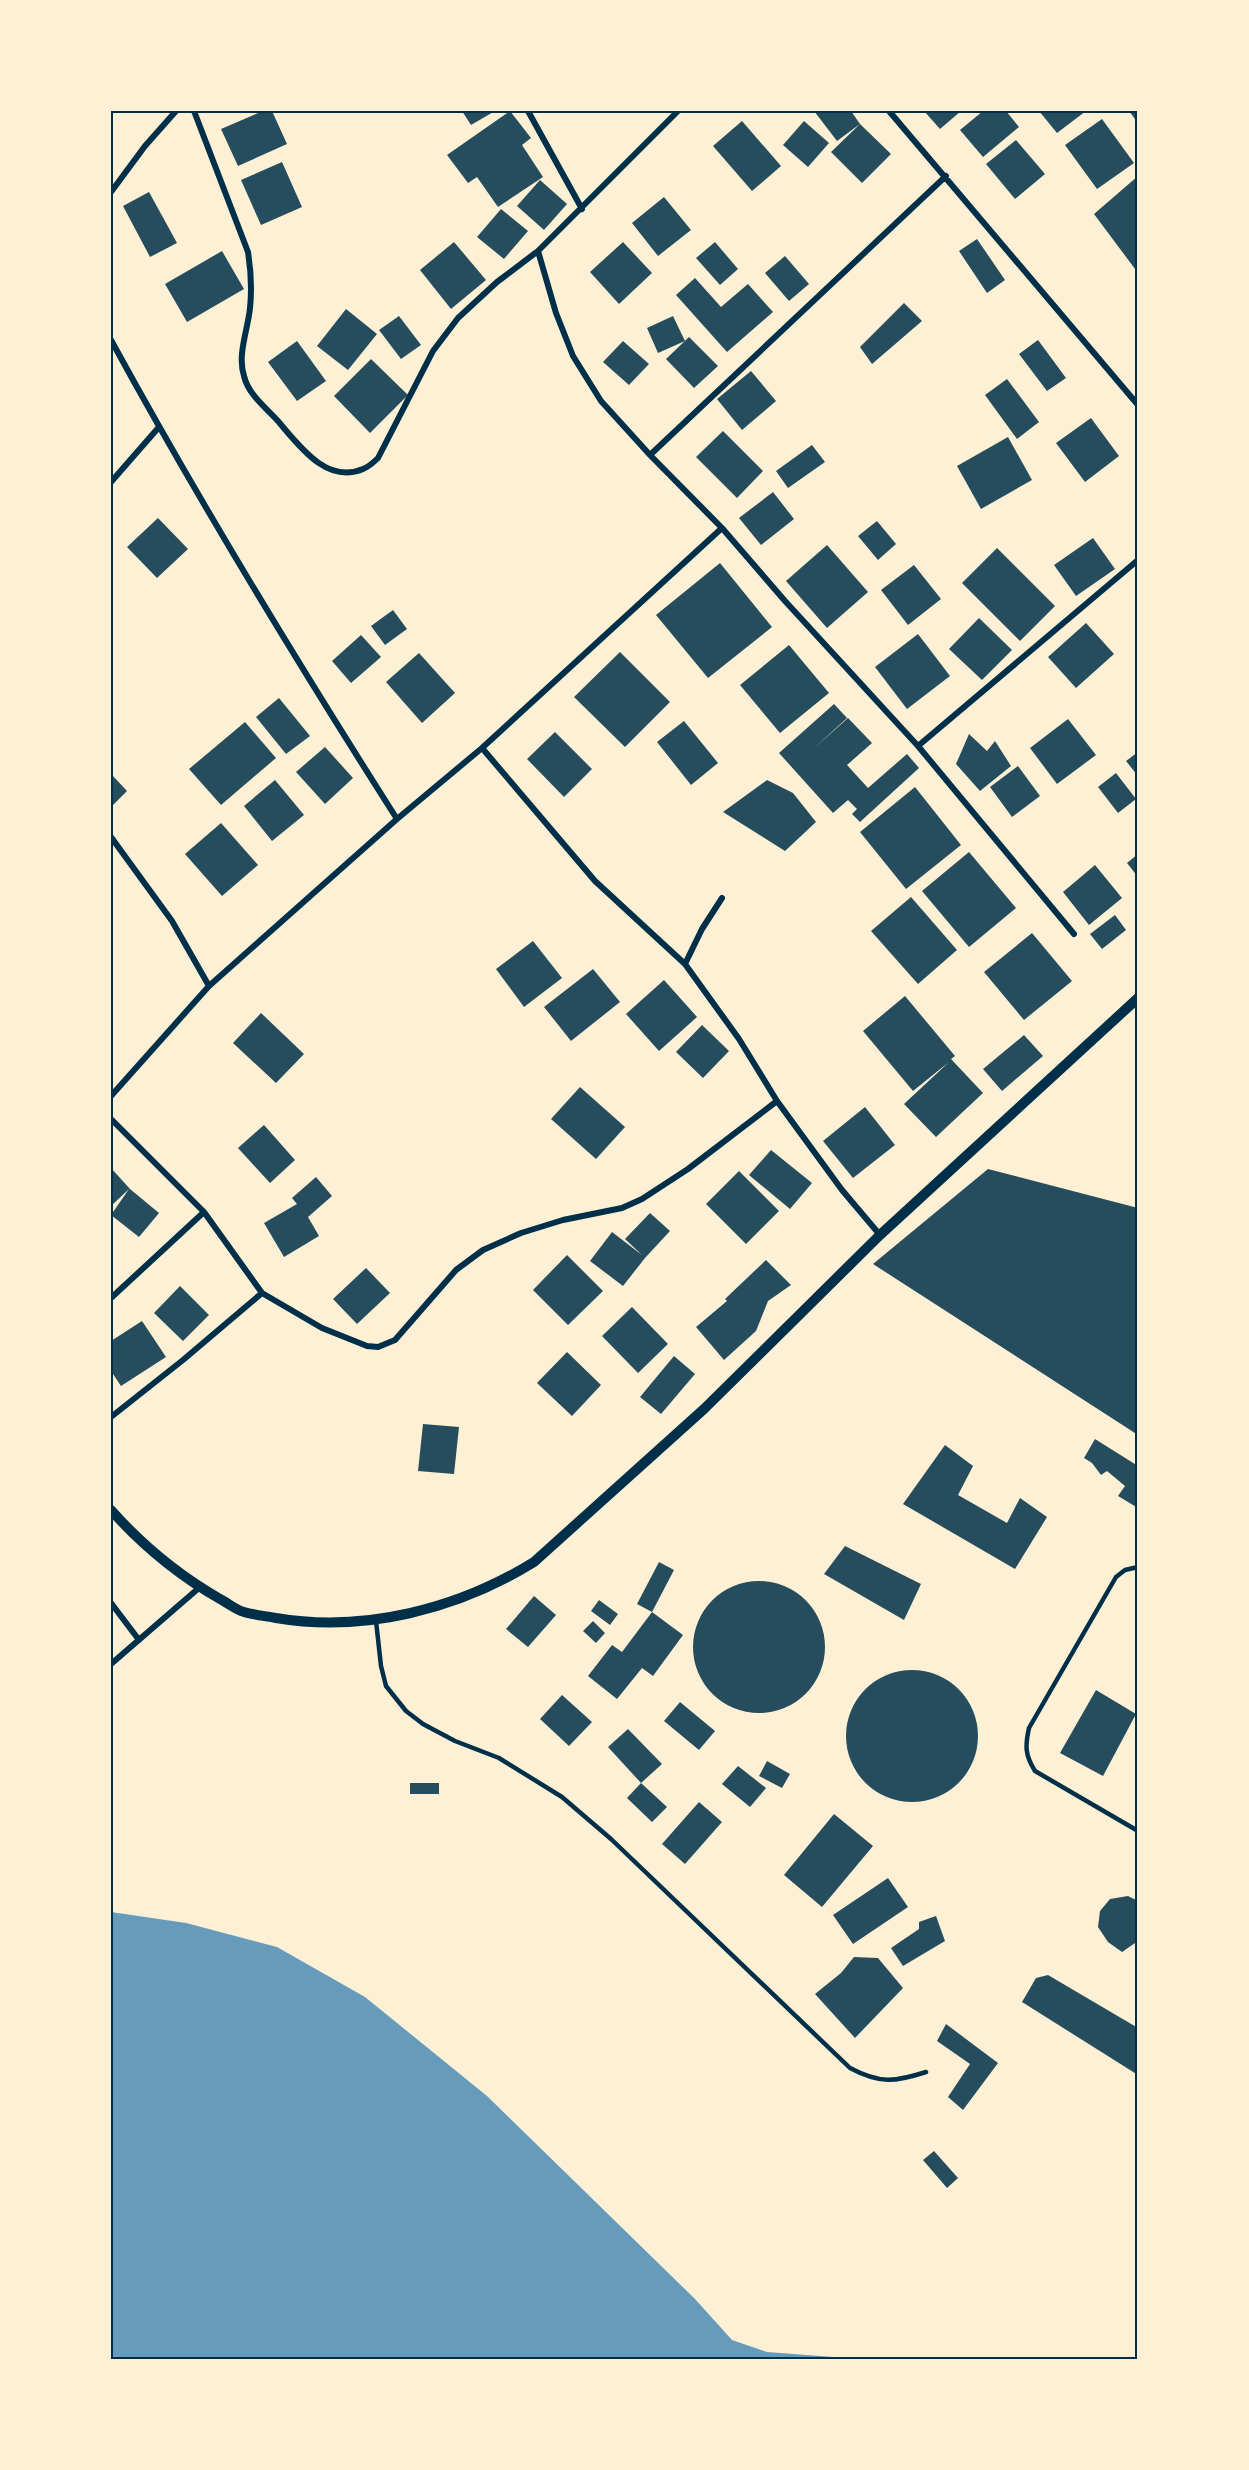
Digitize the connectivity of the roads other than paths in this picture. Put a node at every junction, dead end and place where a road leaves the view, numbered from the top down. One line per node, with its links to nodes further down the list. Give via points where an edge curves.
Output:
1 (176, 111): 7 (street)
2 (194, 111): 9 (street, via 248,252 250,308 242,360 244,376 250,390 304,451 326,468 347,472 363,469 378,458 433,351 458,318)
3 (528, 111): 8 (street)
4 (678, 111): 8 (street)
5 (889, 111): 6 (street)
6 (946, 176): 11 (street); 13 (street)
7 (111, 192)
8 (582, 209): 9 (street)
9 (538, 251): 13 (street, via 573,356 602,401)
10 (111, 340): 12 (street)
11 (1138, 405)
12 (159, 427): 14 (street); 19 (street, via 300,667)
13 (650, 455): 15 (street)
14 (111, 482)
15 (722, 528): 17 (street); 18 (street)
16 (1138, 560): 17 (street)
17 (918, 746): 22 (street)
18 (482, 748): 19 (street); 23 (street, via 595,881)
19 (397, 819): 24 (street)
20 (111, 837): 24 (street, via 172,921)
21 (722, 898): 23 (street)
22 (1074, 934)
23 (685, 964): 27 (street, via 739,1039)
24 (209, 986): 26 (street)
25 (1138, 998): 30 (street)
26 (111, 1096)
27 (777, 1101): 30 (street); 31 (street, via 642,1199 622,1208 521,1233 483,1250 456,1270 387,1345 368,1346 353,1341)
28 (111, 1119): 29 (street)
29 (204, 1212): 31 (street); 32 (street)
30 (880, 1235): 38 (street, via 704,1409 534,1562 478,1590)
31 (262, 1293): 33 (street)
32 (111, 1298)
33 (111, 1417)
34 (111, 1510): 36 (street, via 128,1530)
35 (1138, 1568): 41 (lane, via 1125,1570 1116,1577 1029,1728 1025,1745 1035,1771)
36 (200, 1587): 38 (street, via 243,1612 318,1623); 39 (street)
37 (111, 1603): 39 (street)
38 (376, 1621): 42 (lane, via 387,1686 406,1711 455,1741 499,1758 562,1797 850,2068 884,2081)
39 (139, 1640): 40 (street)
40 (111, 1664)
41 (1138, 1831)
42 (926, 2072)

